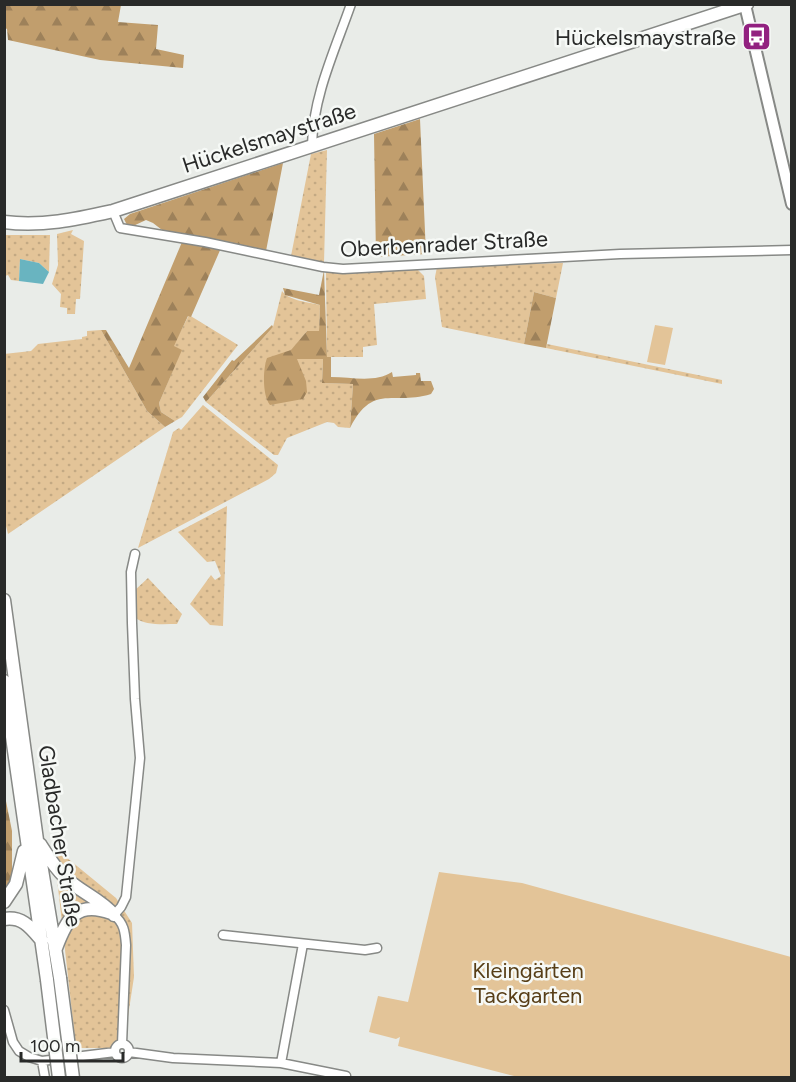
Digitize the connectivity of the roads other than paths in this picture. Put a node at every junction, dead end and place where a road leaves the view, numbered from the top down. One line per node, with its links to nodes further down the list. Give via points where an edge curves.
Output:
1 (351, 4): 3 (street, via 323,79)
2 (745, 5): 3 (main road, Hückelsmaystraße); 4 (street)
3 (312, 145): 5 (main road, Hückelsmaystraße)
4 (792, 204)
5 (113, 211): 6 (main road, Hückelsmaystraße, via 62,222); 7 (street, Oberbenrader Straße, via 120,228 343,269 620,254)
6 (4, 222)
7 (792, 250)
8 (135, 554): 13 (street, via 131,614 140,759 128,887)
9 (4, 600): 11 (main road, Gladbacher Straße)
10 (4, 681): 11 (main road, Gladbacher Straße)
11 (32, 841): 12 (main road, via 16,884); 13 (main road, via 61,874); 16 (main road, Gladbacher Straße); 19 (main road, Gladbacher Straße)
12 (4, 902)
13 (114, 915): 19 (main road, via 99,909 74,914); 22 (street, via 121,921 126,945)
14 (4, 919): 16 (main road, via 23,921)
15 (223, 935): 17 (street)
16 (42, 941): 20 (main road, Gladbacher Straße)
17 (303, 944): 18 (street); 26 (street)
18 (377, 948)
19 (56, 949): 20 (main road, Gladbacher Straße)
20 (54, 979): 28 (main road, Gladbacher Straße, bridge); 29 (main road, Gladbacher Straße, bridge)
21 (4, 1010): 25 (street, via 19,1051)
22 (122, 1044): 23 (street); 24 (street)
23 (115, 1052): 24 (street, via 120,1058); 25 (street)
24 (129, 1052): 26 (street)
25 (42, 1061): 27 (street)
26 (281, 1063): 30 (street)
27 (45, 1077)
28 (59, 1077)
29 (73, 1077)
30 (345, 1077)

